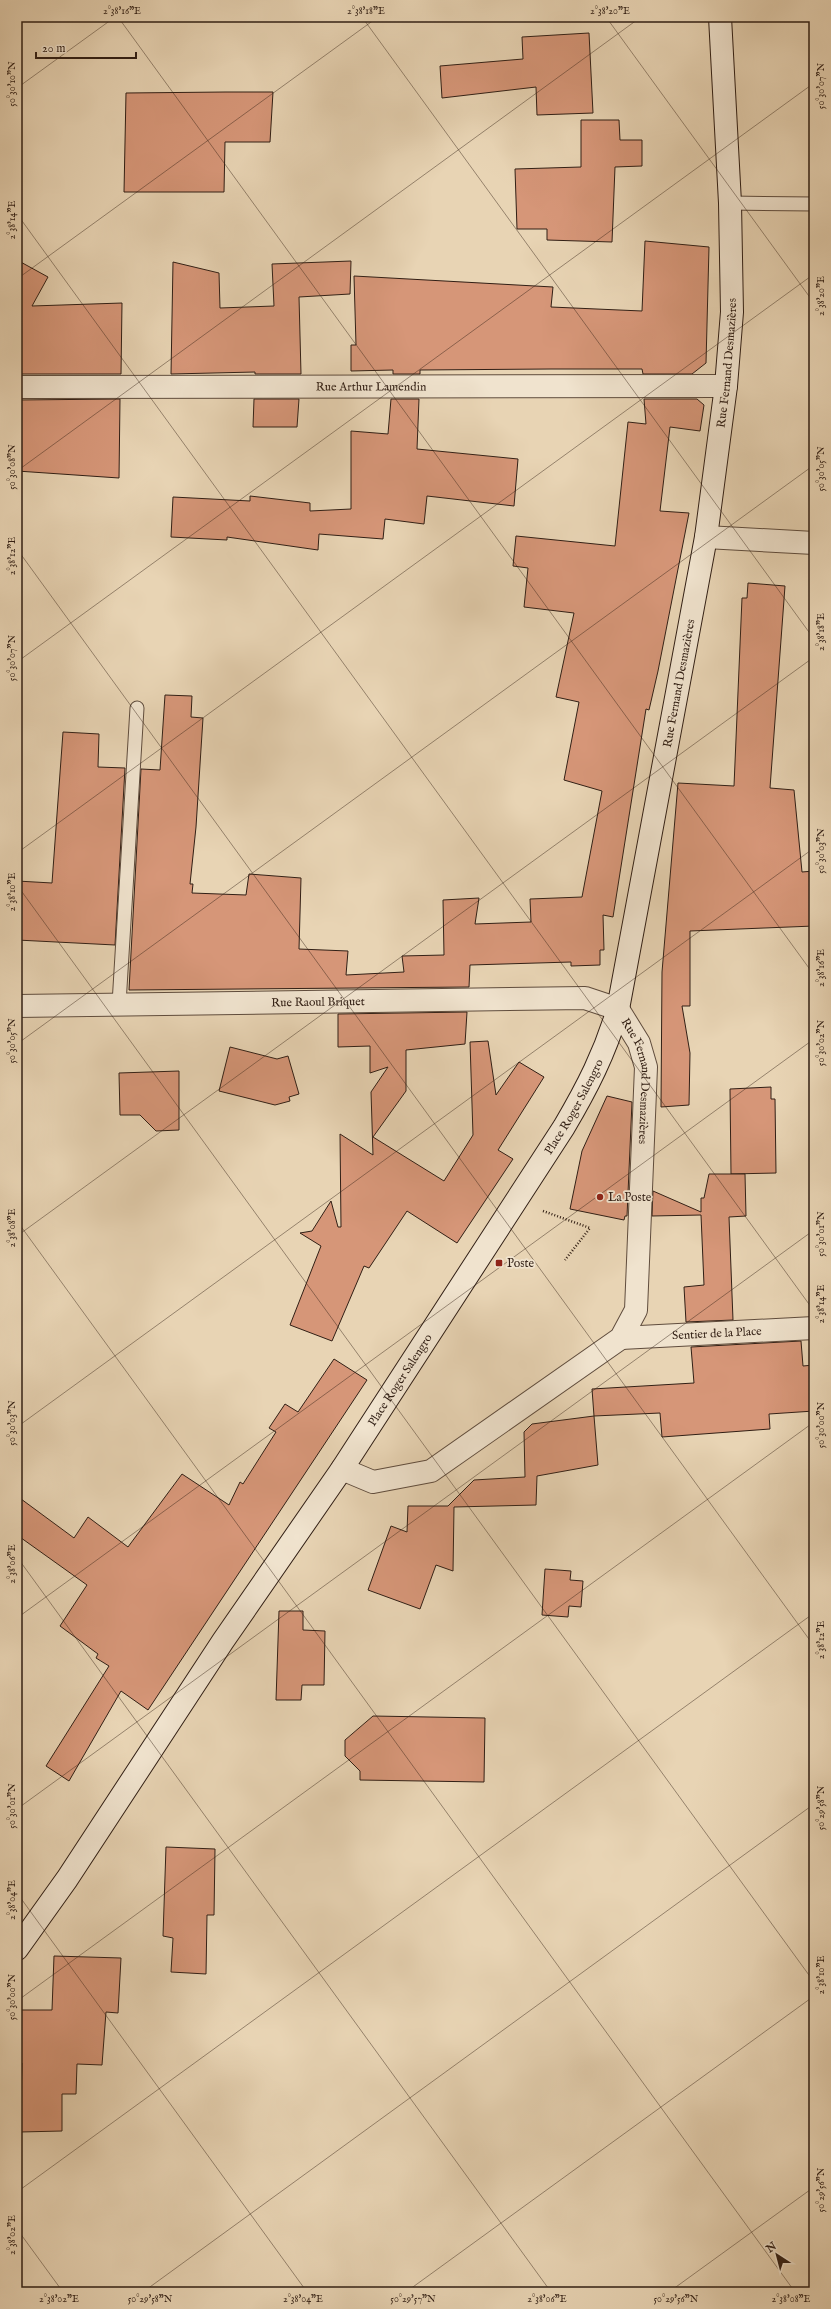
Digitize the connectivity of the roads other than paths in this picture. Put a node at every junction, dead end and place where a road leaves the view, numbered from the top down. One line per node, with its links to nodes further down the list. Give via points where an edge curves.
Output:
1 (720, 17): 2 (street, Rue Fernand Desmazières)
2 (730, 203): 3 (lane); 4 (street, Rue Fernand Desmazières, via 732,312)
3 (814, 204)
4 (726, 386): 5 (street, Rue Arthur Lamendin); 6 (street, Rue Fernand Desmazières)
5 (17, 387)
6 (706, 537): 7 (street); 11 (street, Rue Fernand Desmazières)
7 (814, 543)
8 (137, 708): 9 (lane)
9 (119, 1004): 10 (street, Rue Raoul Briquet); 11 (street, Rue Raoul Briquet, via 585,998)
10 (17, 1006)
11 (618, 1009): 13 (street, Rue Fernand Desmazières, via 639,1043 646,1067 636,1310); 14 (street, Place Roger Salengro, via 593,1076 564,1127)
12 (814, 1328): 13 (street, Sentier de la Place)
13 (621, 1338): 14 (street, via 431,1471 373,1482)
14 (342, 1469): 15 (street, Place Roger Salengro, via 223,1641 67,1879)
15 (17, 1949)

